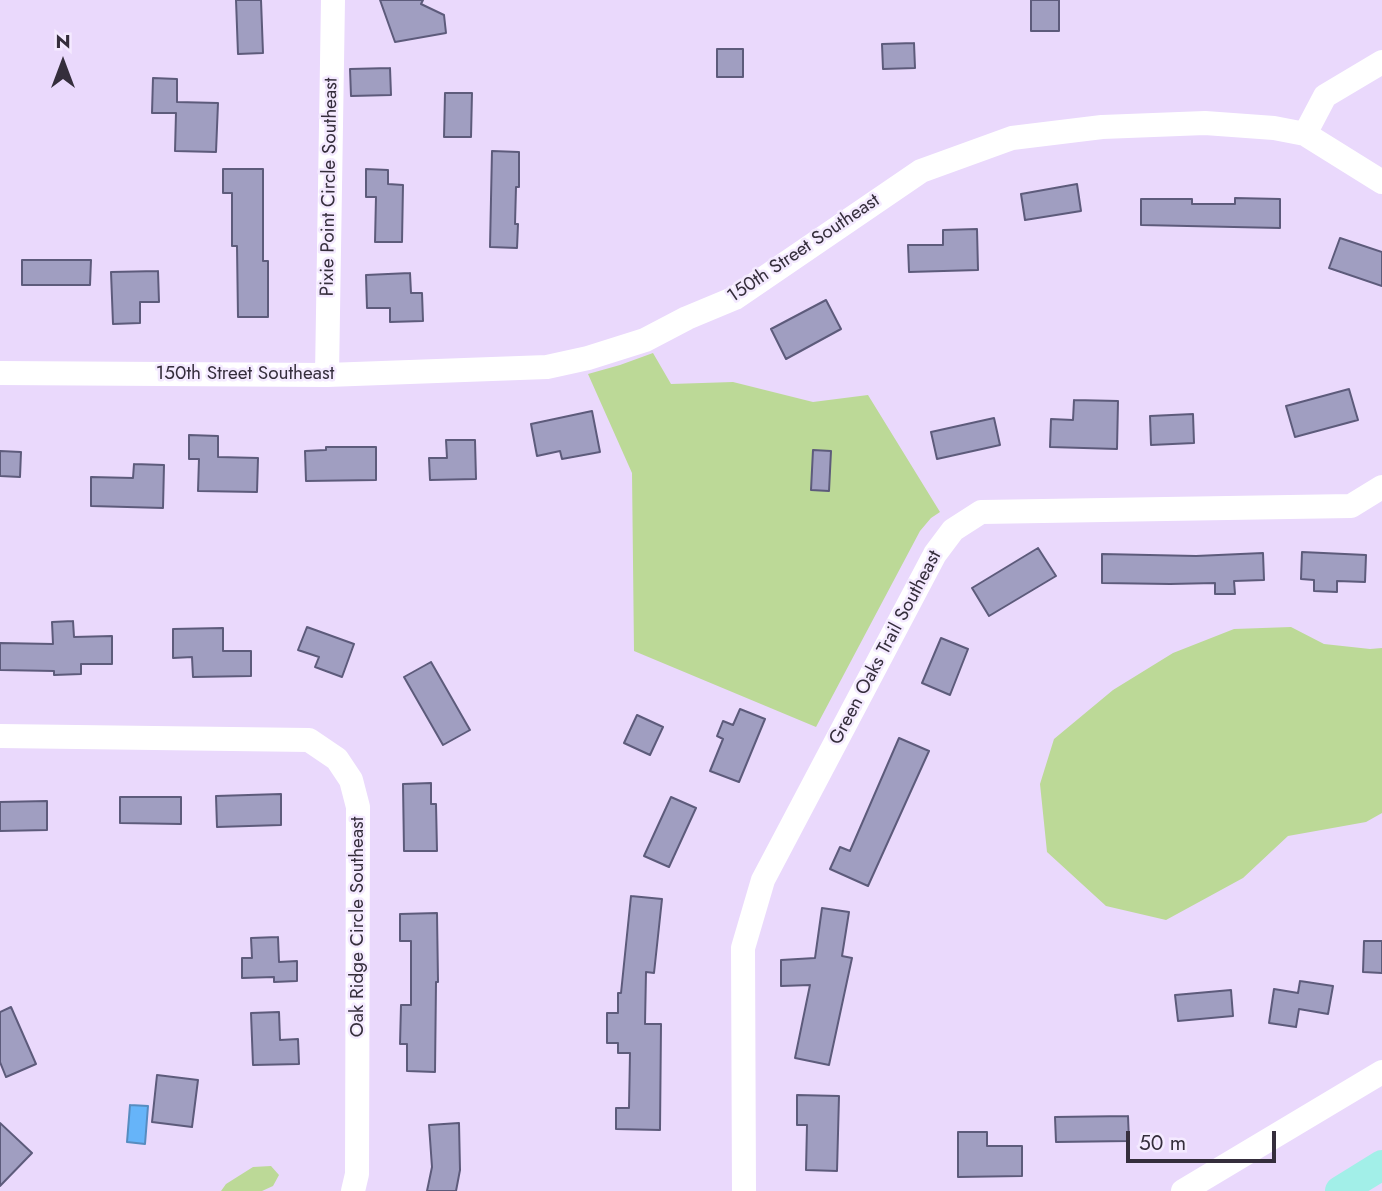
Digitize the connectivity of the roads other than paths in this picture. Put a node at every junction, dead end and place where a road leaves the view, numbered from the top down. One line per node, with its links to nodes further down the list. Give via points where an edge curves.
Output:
1 (332, 0): 6 (street, Pixie Point Circle Southeast)
2 (1382, 62): 3 (street, via 1325,96)
3 (1306, 134): 4 (street, 150th Street Southeast); 6 (street, 150th Street Southeast, via 1205,123 1102,127 1012,138 921,171 735,298 645,340 547,367)
4 (1382, 182)
5 (0, 373): 6 (street, 150th Street Southeast)
6 (327, 375)
7 (1382, 487): 12 (street, Green Oaks Trail Southeast, via 1351,506 981,512 953,530 935,554 763,880 743,948)
8 (0, 736): 11 (street, Oak Ridge Circle Southeast, via 309,740 337,759 351,780 358,807 357,1174)
9 (1382, 1072): 13 (street)
10 (1382, 1166): 14 (main road)
11 (353, 1191)
12 (744, 1191)
13 (1183, 1191)
14 (1340, 1191)

